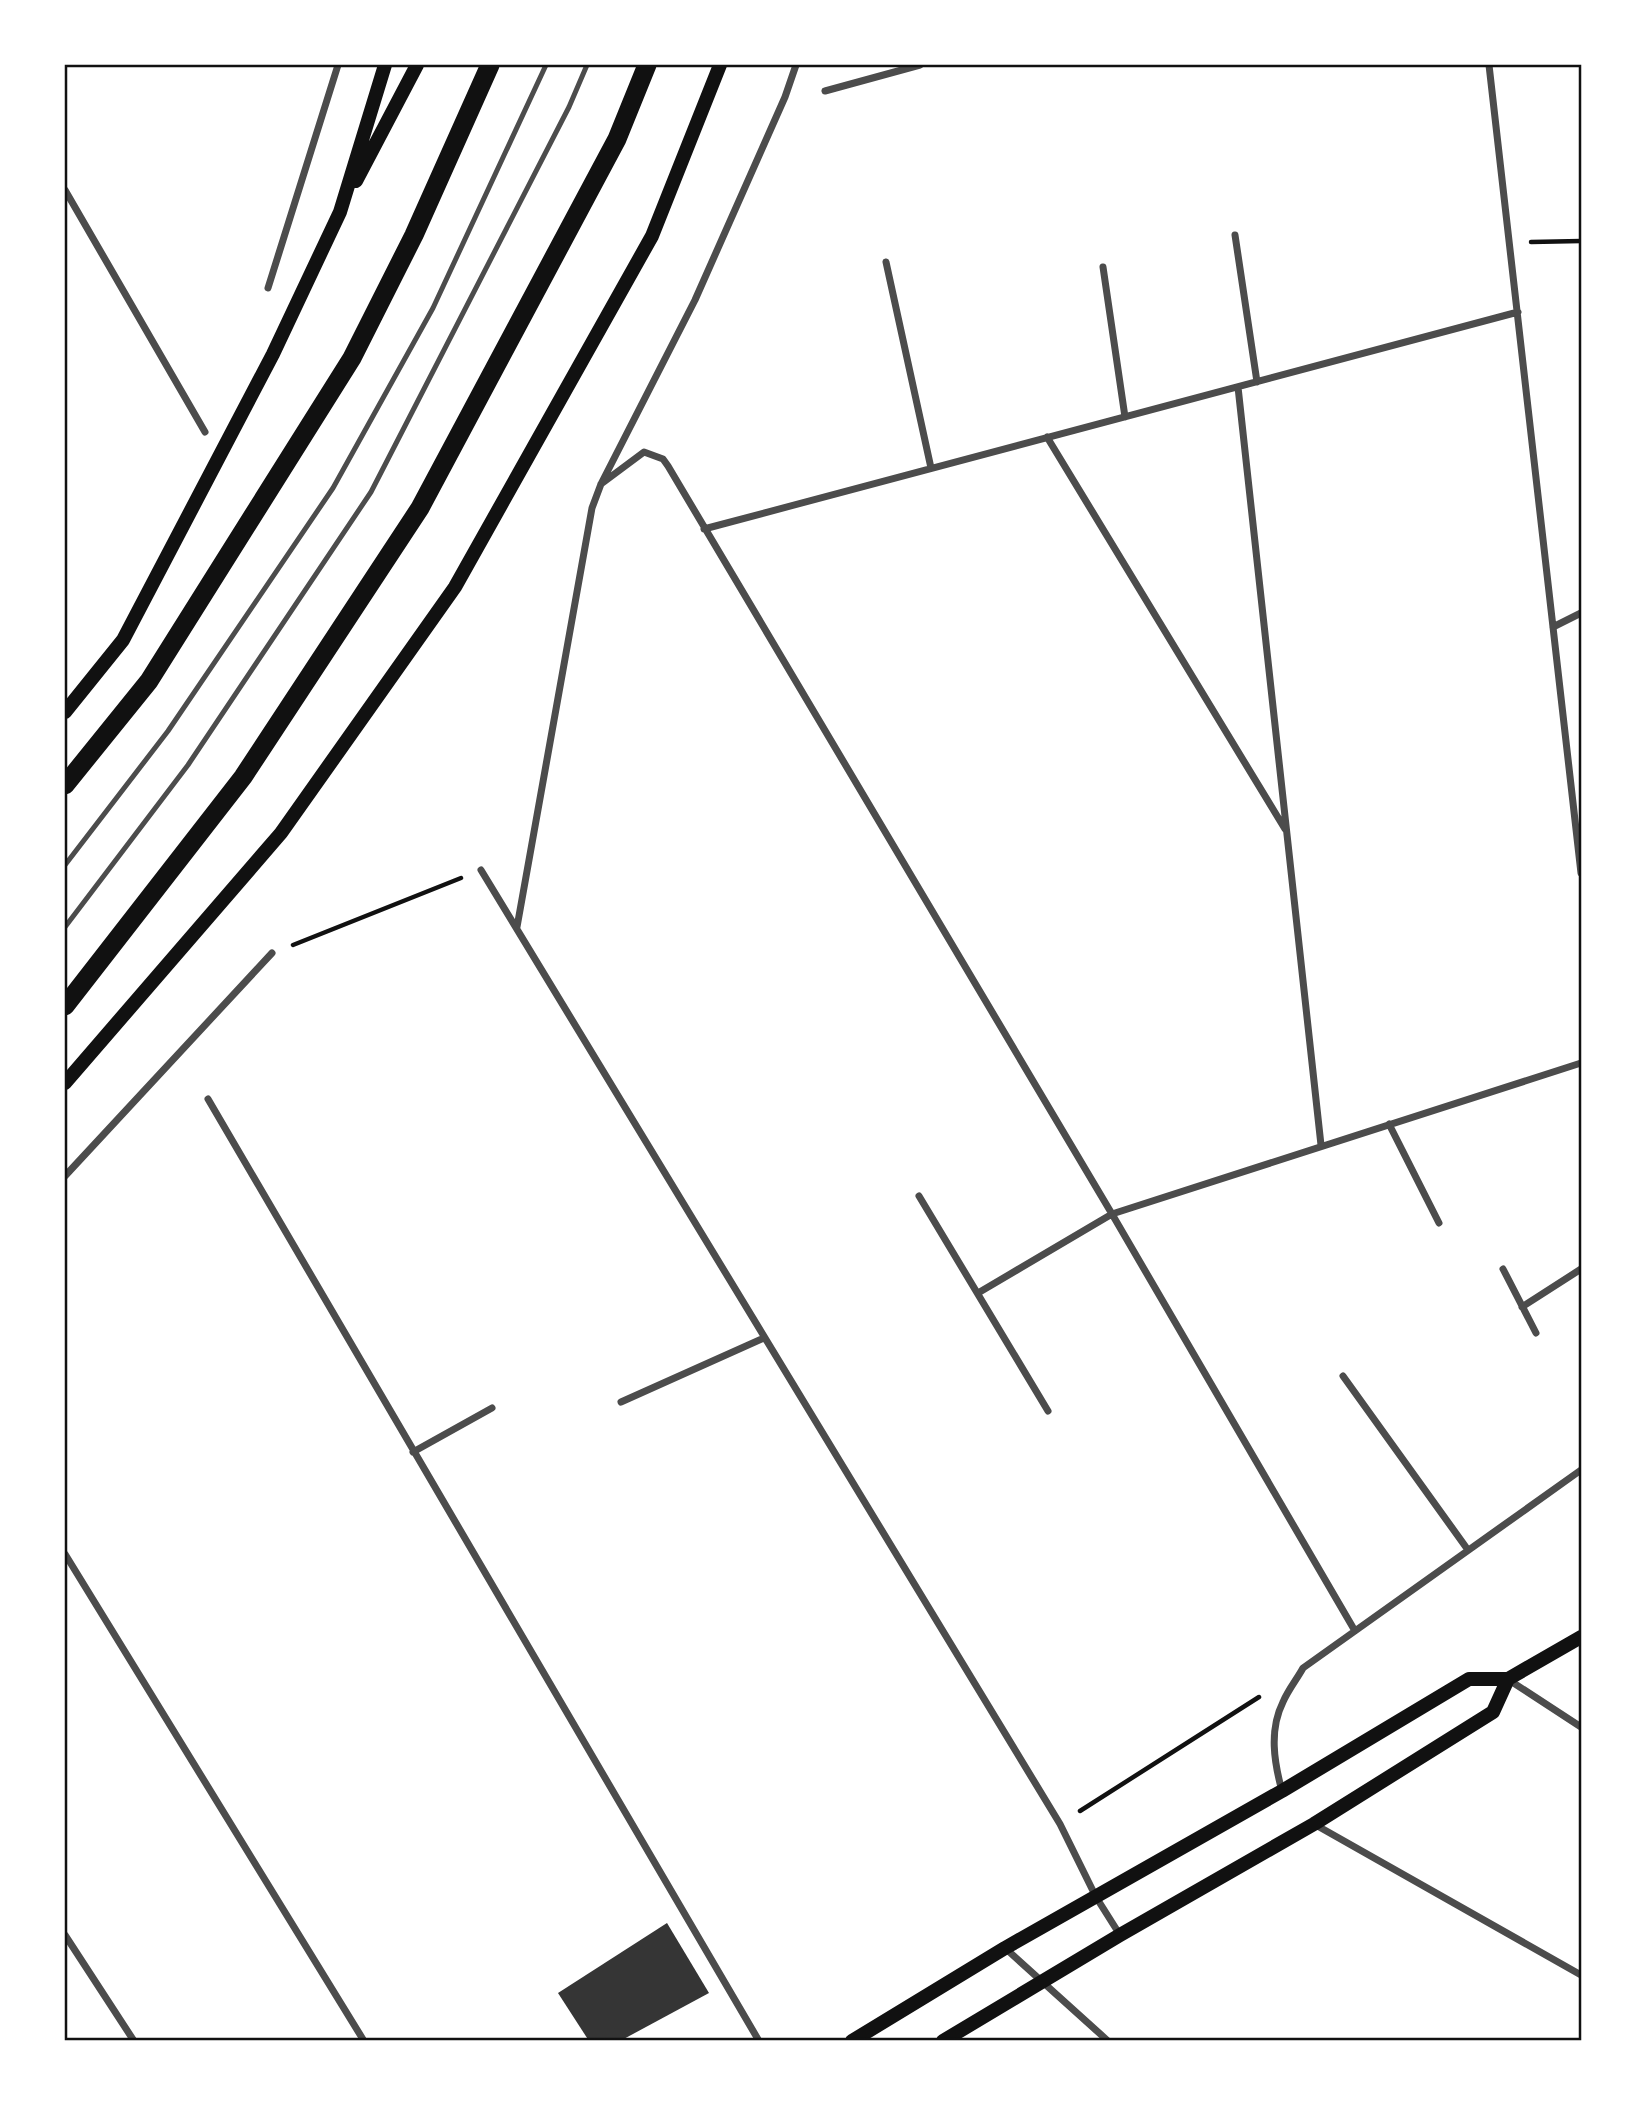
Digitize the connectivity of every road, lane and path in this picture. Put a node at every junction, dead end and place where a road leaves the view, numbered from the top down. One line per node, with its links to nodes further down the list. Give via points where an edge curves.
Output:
1 (338, 65): 20 (street)
2 (386, 65): 14 (main road)
3 (417, 65): 14 (main road)
4 (490, 65): 33 (highway, via 414,235 352,358 149,681)
5 (547, 65): 37 (lane, via 433,308 333,488 168,731)
6 (587, 65): 40 (lane, via 371,492 188,765)
7 (647, 65): 43 (highway, via 617,139 420,508 243,777)
8 (720, 65): 45 (main road, via 652,236 455,587 281,833)
9 (796, 65): 28 (street, via 695,300)
10 (920, 65): 12 (street)
11 (1489, 65): 17 (street)
12 (825, 91)
13 (65, 190): 25 (street)
14 (340, 212): 32 (main road, via 273,354 123,640)
15 (1235, 235): 22 (street)
16 (1581, 241): 17 (path)
17 (1509, 242): 21 (street)
18 (886, 262): 27 (street)
19 (1103, 267): 24 (street)
20 (268, 288)
21 (1518, 312): 22 (street); 31 (street)
22 (1257, 382): 23 (street)
23 (1238, 387): 24 (street); 36 (street)
24 (1125, 417): 26 (street)
25 (205, 432)
26 (1047, 437): 27 (street); 36 (street)
27 (931, 468): 29 (street)
28 (601, 484): 29 (street, via 644,452 652,454 668,466); 41 (street, via 587,529)
29 (704, 529): 51 (street)
30 (1581, 613): 31 (street)
31 (1553, 627): 35 (street)
32 (65, 712)
33 (65, 785)
34 (1581, 790): 35 (street)
35 (1573, 795): 39 (street)
36 (1286, 831): 48 (street)
37 (65, 865)
38 (481, 870): 41 (street); 42 (path)
39 (1581, 873)
40 (65, 927)
41 (517, 928): 58 (street)
42 (272, 953): 49 (street)
43 (65, 1006)
44 (1581, 1063): 47 (street)
45 (65, 1083)
46 (208, 1099): 63 (street)
47 (1389, 1124): 48 (street); 52 (street)
48 (1321, 1145): 51 (street)
49 (65, 1176)
50 (919, 1196): 55 (street)
51 (1112, 1214): 55 (street); 67 (street)
52 (1439, 1223)
53 (1503, 1269): 56 (street)
54 (1581, 1269): 56 (street)
55 (978, 1293): 62 (street)
56 (1522, 1307): 57 (street)
57 (1536, 1333)
58 (764, 1338): 60 (street); 73 (street)
59 (1343, 1376): 65 (street)
60 (621, 1402)
61 (492, 1408): 63 (street)
62 (1048, 1411)
63 (413, 1452): 83 (street)
64 (1581, 1470): 65 (street)
65 (1468, 1550): 67 (street)
66 (65, 1554): 82 (street)
67 (1355, 1631): 69 (street)
68 (1581, 1637): 70 (main road)
69 (1303, 1668): 72 (street, via 1282,1703 1274,1738); 73 (path)
70 (1508, 1679): 71 (street); 72 (main road, via 1469,1679); 74 (main road, via 1493,1712)
71 (1581, 1727)
72 (1282, 1791): 75 (main road)
73 (1060, 1824): 75 (street)
74 (1314, 1824): 77 (main road); 79 (street)
75 (1096, 1897): 77 (street); 78 (main road)
76 (65, 1935): 81 (street)
77 (1120, 1935): 80 (main road)
78 (1005, 1948): 80 (street); 84 (main road)
79 (1581, 1975)
80 (1043, 1981): 85 (main road); 86 (street)
81 (134, 2041)
82 (364, 2041)
83 (759, 2041)
84 (852, 2041)
85 (943, 2041)
86 (1108, 2041)

